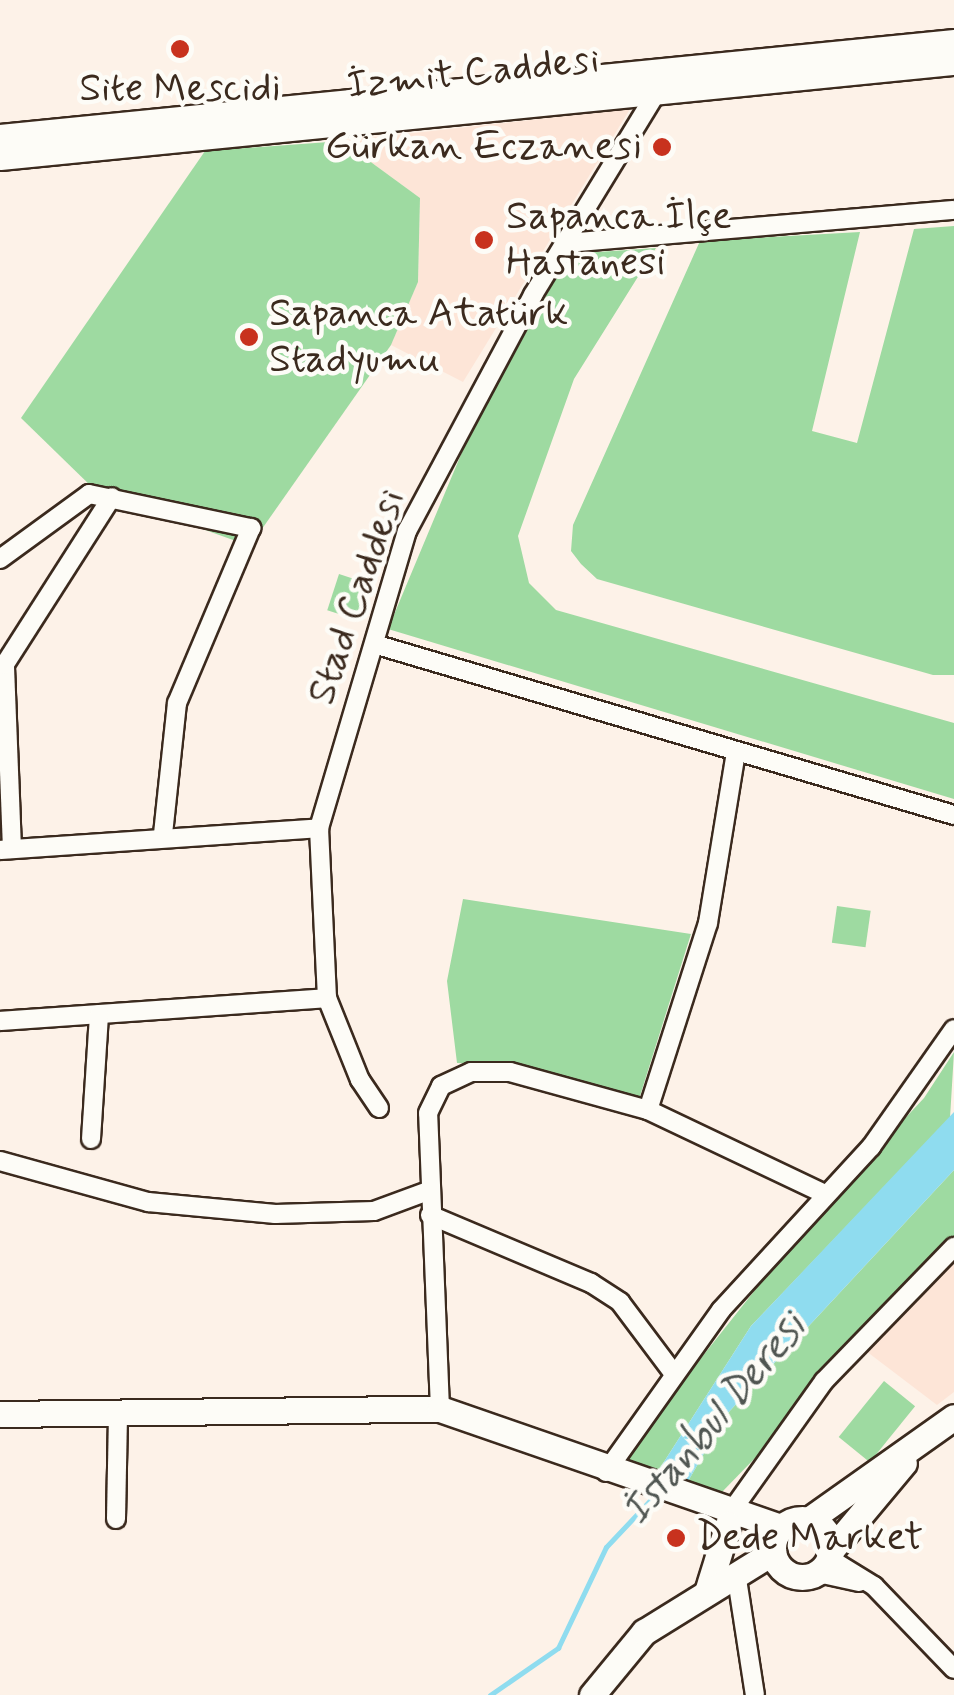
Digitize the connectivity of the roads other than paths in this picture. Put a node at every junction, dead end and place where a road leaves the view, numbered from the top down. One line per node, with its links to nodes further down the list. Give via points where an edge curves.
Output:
1 (954, 42): 4 (main road, İzmit Caddesi)
2 (954, 62): 3 (main road, İzmit Caddesi)
3 (657, 92): 5 (main road, İzmit Caddesi); 7 (street, Stad Caddesi)
4 (0, 136)
5 (0, 157)
6 (954, 210): 7 (street)
7 (566, 243): 10 (street, Stad Caddesi, via 407,532)
8 (112, 497): 9 (street, via 89,494); 14 (street, via 251,528 177,703); 15 (street, via 5,664)
9 (0, 559)
10 (374, 644): 11 (street); 13 (street, Stad Caddesi)
11 (736, 752): 12 (street); 21 (street, via 708,923)
12 (954, 815)
13 (319, 828): 14 (street); 16 (street, Stad Caddesi)
14 (163, 834): 15 (street)
15 (6, 850)
16 (326, 998): 17 (street); 20 (street, Stad Caddesi)
17 (99, 1014): 18 (street); 22 (street)
18 (0, 1021)
19 (954, 1029): 25 (street, via 902,1108)
20 (378, 1108)
21 (648, 1110): 24 (street, via 510,1072 471,1072 441,1086 428,1113); 25 (street)
22 (92, 1139)
23 (0, 1161): 24 (street, via 148,1202 275,1214 374,1211)
24 (428, 1192): 26 (street)
25 (825, 1194): 28 (street, via 721,1310)
26 (430, 1215): 28 (street, via 592,1283 620,1302); 29 (street)
27 (954, 1247): 35 (street, via 824,1380)
28 (674, 1374): 34 (street)
29 (440, 1410): 30 (main road); 34 (main road)
30 (118, 1413): 31 (main road); 37 (street)
31 (0, 1414)
32 (954, 1418): 33 (main road)
33 (930, 1432): 36 (main road); 39 (main road)
34 (606, 1472): 35 (main road)
35 (725, 1513): 38 (main road); 42 (main road)
36 (810, 1519): 38 (main road); 39 (main road, via 826,1530)
37 (116, 1520)
38 (775, 1541): 40 (main road); 42 (main road)
39 (826, 1560): 40 (main road); 43 (street, via 874,1586)
40 (790, 1574): 41 (main road)
41 (738, 1579): 42 (main road); 45 (street)
42 (707, 1592): 44 (main road, via 644,1632)
43 (954, 1669)
44 (592, 1695)
45 (755, 1695)

